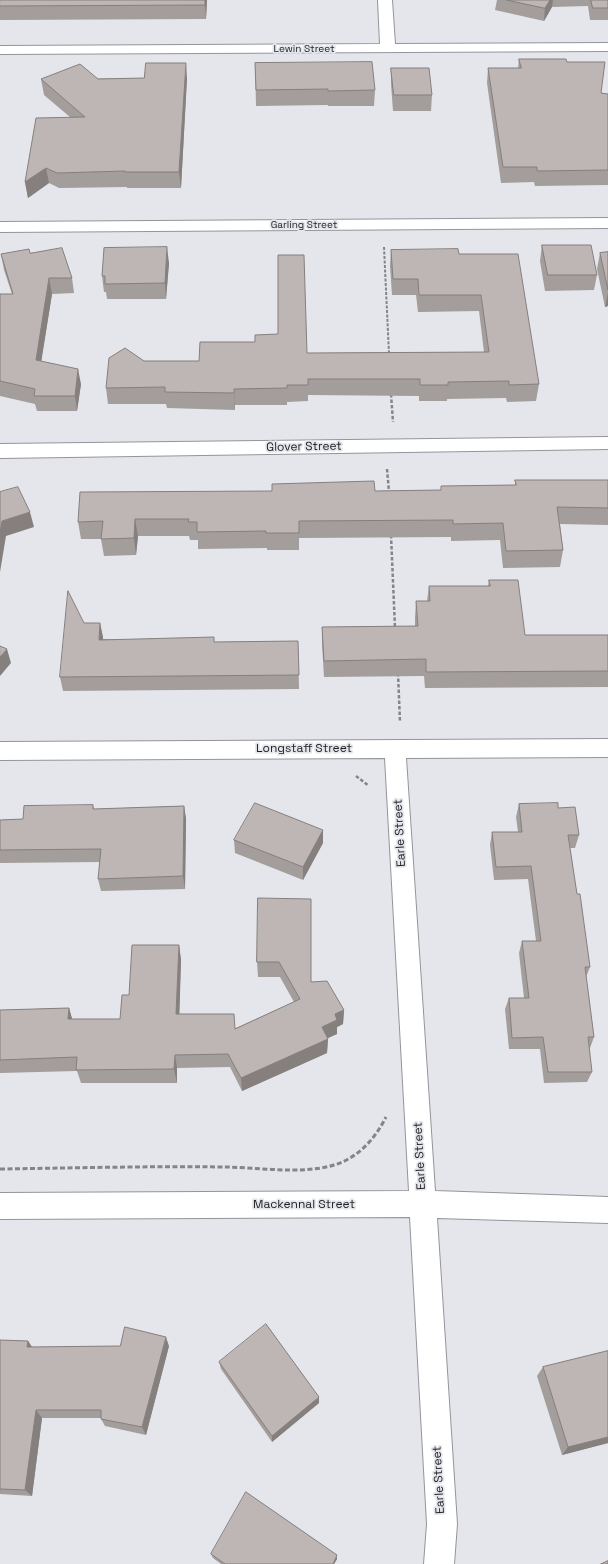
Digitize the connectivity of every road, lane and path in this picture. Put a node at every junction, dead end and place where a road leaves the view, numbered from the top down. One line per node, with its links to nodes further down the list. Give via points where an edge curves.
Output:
1 (385, 0): 3 (street)
2 (608, 47): 3 (street, Lewin Street)
3 (388, 49): 4 (street, Lewin Street)
4 (0, 50)
5 (608, 223): 6 (street, Garling Street)
6 (383, 225): 7 (street, Garling Street); 8 (path)
7 (0, 227)
8 (390, 358)
9 (391, 389): 11 (path, via 394,435)
10 (608, 443): 11 (street, Glover Street)
11 (387, 446): 12 (street, Glover Street); 13 (path)
12 (0, 452)
13 (389, 496)
14 (390, 528): 15 (path)
15 (396, 631)
16 (398, 671): 17 (path)
17 (398, 738): 18 (street, Longstaff Street); 19 (street, Longstaff Street); 22 (street, Earle Street)
18 (608, 748)
19 (0, 751)
20 (387, 1116): 21 (path, via 381,1130 366,1146 345,1161 317,1169)
21 (0, 1169)
22 (423, 1204): 23 (street, Mackennal Street); 24 (street, Mackennal Street); 25 (street, Earle Street, via 442,1524)
23 (0, 1206)
24 (608, 1210)
25 (439, 1564)

